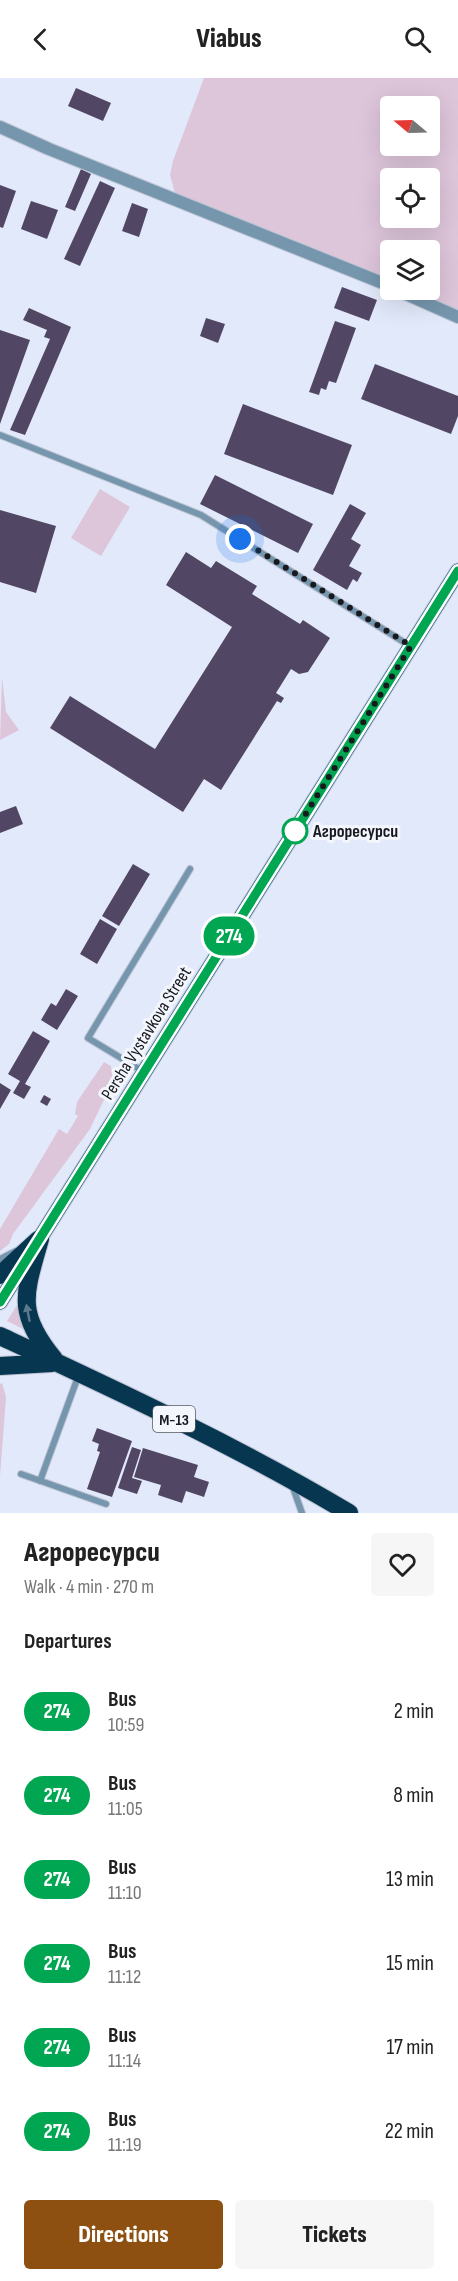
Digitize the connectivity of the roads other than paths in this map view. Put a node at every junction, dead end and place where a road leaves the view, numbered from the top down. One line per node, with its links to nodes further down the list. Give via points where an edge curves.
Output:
1 (0, 127): 2 (street)
2 (380, 282)
3 (420, 300): 4 (street)
4 (458, 317)
5 (0, 435): 7 (lane, via 201,515)
6 (458, 571): 7 (main road, Persha Vystavkova Street)
7 (411, 646): 9 (main road, Persha Vystavkova Street)
8 (190, 869): 9 (lane, via 88,1038)
9 (145, 1072): 10 (main road, Persha Vystavkova Street)
10 (40, 1239): 11 (lane); 12 (highway); 13 (main road, Persha Vystavkova Street); 15 (highway, one-way to 10, via 30,1327 26,1305)
11 (0, 1259)
12 (0, 1275)
13 (0, 1302)
14 (0, 1336): 15 (highway, М-13)
15 (57, 1362): 16 (highway); 17 (highway, М-13)
16 (0, 1366)
17 (79, 1373): 19 (highway, М-13); 20 (lane)
18 (21, 1474): 20 (lane)
19 (291, 1478): 22 (lane); 23 (highway, М-13)
20 (40, 1481): 21 (lane)
21 (106, 1504)
22 (302, 1513)
23 (349, 1513)

